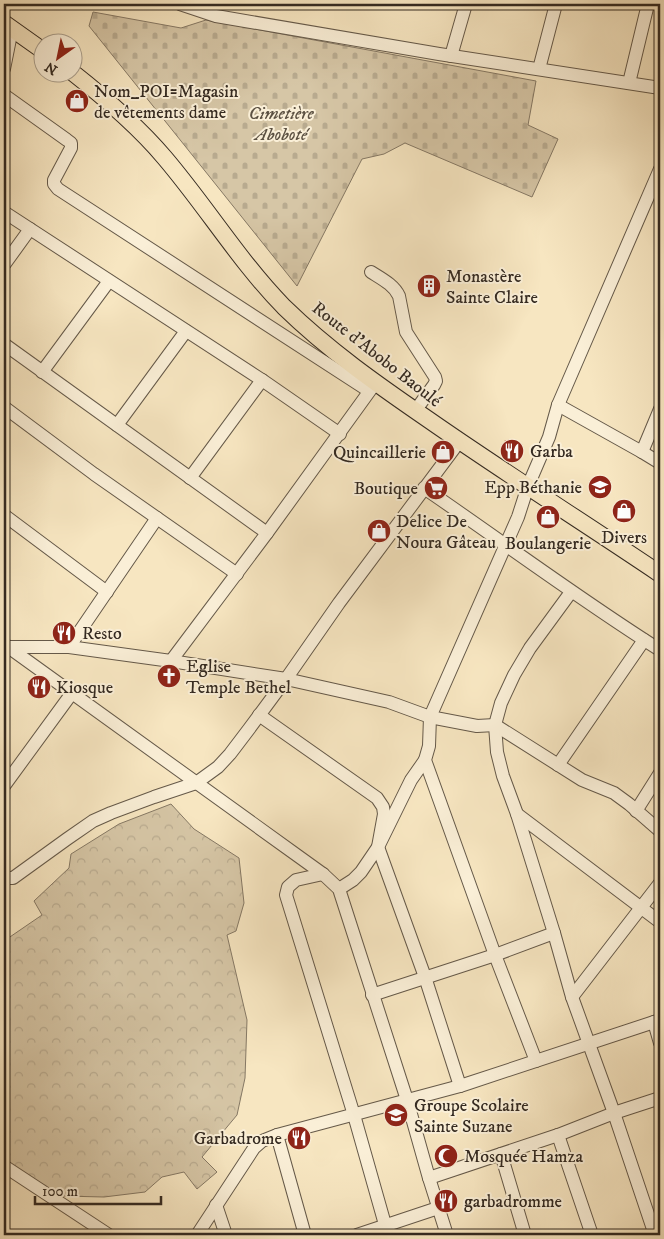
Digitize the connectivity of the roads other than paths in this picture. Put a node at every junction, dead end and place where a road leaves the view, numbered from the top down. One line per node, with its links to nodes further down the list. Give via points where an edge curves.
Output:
1 (180, 4): 5 (street)
2 (466, 4): 8 (street)
3 (556, 4): 9 (street)
4 (648, 4): 12 (street)
5 (198, 6): 8 (street, via 216,16)
6 (8, 26): 7 (main road); 10 (street)
7 (32, 43)
8 (451, 56): 9 (street)
9 (539, 69): 12 (street)
10 (4, 70)
11 (82, 80): 25 (main road, Route d'Abobo Baoulé, via 101,94 165,158 253,272 284,306)
12 (629, 83): 13 (street)
13 (660, 88)
14 (4, 95): 25 (street, via 71,143 54,180 58,189)
15 (660, 170): 26 (street)
16 (4, 212): 17 (street)
17 (30, 230): 18 (street); 20 (street)
18 (4, 265)
19 (371, 272): 29 (street, via 397,291 406,332 436,377 434,385)
20 (109, 281): 21 (street); 23 (street)
21 (186, 331): 24 (street); 30 (street)
22 (4, 344): 23 (street)
23 (42, 372): 30 (street)
24 (262, 380): 31 (street); 35 (street)
25 (372, 387): 29 (main road, Route d'Abobo Baoulé); 31 (street)
26 (558, 406): 33 (street); 36 (street)
27 (4, 407): 39 (street)
28 (660, 409): 33 (street)
29 (415, 411): 32 (main road, Route d'Abobo Baoulé)
30 (117, 425): 35 (street)
31 (340, 434): 40 (street)
32 (459, 442): 36 (main road, Route d'Abobo Baoulé); 37 (street)
33 (642, 452): 34 (street)
34 (660, 463)
35 (190, 478): 40 (street)
36 (528, 486): 41 (street); 43 (main road, Route d'Abobo Baoulé)
37 (424, 488): 41 (street); 51 (street)
38 (4, 515): 44 (street)
39 (157, 518): 42 (street); 44 (street)
40 (267, 533): 42 (street)
41 (506, 544): 45 (street); 54 (street)
42 (237, 574): 50 (street)
43 (660, 574)
44 (107, 592): 47 (street)
45 (571, 592): 46 (street); 55 (street, via 514,675)
46 (644, 640): 49 (street); 57 (street)
47 (69, 647): 48 (street); 50 (street)
48 (5, 648): 52 (street)
49 (660, 650)
50 (171, 661): 51 (street)
51 (286, 679): 53 (street); 54 (street, via 389,702)
52 (72, 694): 59 (street); 60 (street)
53 (259, 715): 59 (street, via 218,767); 64 (street, via 377,798 384,814)
54 (430, 717): 55 (street, via 477,726); 56 (street)
55 (495, 725): 57 (street); 62 (street, via 497,752)
56 (425, 760): 64 (street, via 411,780); 72 (street)
57 (558, 765): 61 (street, via 582,780 614,793)
58 (660, 773): 61 (street)
59 (196, 783): 65 (street); 66 (street, via 93,821 16,876 10,879)
60 (4, 786)
61 (636, 811): 63 (street)
62 (517, 814): 69 (street); 71 (street)
63 (660, 831)
64 (378, 847): 68 (street, via 361,872); 73 (street)
65 (323, 874): 68 (street); 84 (street, via 296,880 288,887 286,895)
66 (4, 876)
67 (660, 883): 69 (street)
68 (339, 889): 74 (street)
69 (641, 908): 70 (street); 75 (street)
70 (660, 922)
71 (554, 933): 72 (street); 75 (street)
72 (495, 954): 73 (street); 79 (street)
73 (425, 977): 74 (street); 80 (street)
74 (372, 995): 82 (street)
75 (572, 997): 77 (street)
76 (657, 1021): 77 (street); 78 (street)
77 (589, 1043): 79 (street); 83 (street)
78 (660, 1043)
79 (536, 1061): 80 (street)
80 (460, 1086): 82 (street)
81 (660, 1098): 83 (street)
82 (407, 1100): 84 (street); 89 (street)
83 (614, 1113): 86 (street); 101 (street)
84 (354, 1115): 85 (street); 92 (street)
85 (277, 1135): 90 (street, via 254,1148); 96 (street)
86 (558, 1135): 87 (street); 100 (street)
87 (501, 1154): 89 (street); 99 (street)
88 (4, 1166): 93 (street)
89 (429, 1178): 91 (street)
90 (216, 1205): 94 (street); 95 (street)
91 (438, 1208): 92 (street); 98 (street)
92 (387, 1230): 97 (street)
93 (109, 1235)
94 (197, 1235)
95 (226, 1235)
96 (305, 1235)
97 (357, 1235)
98 (447, 1235)
99 (524, 1235)
100 (592, 1235)
101 (655, 1235)

